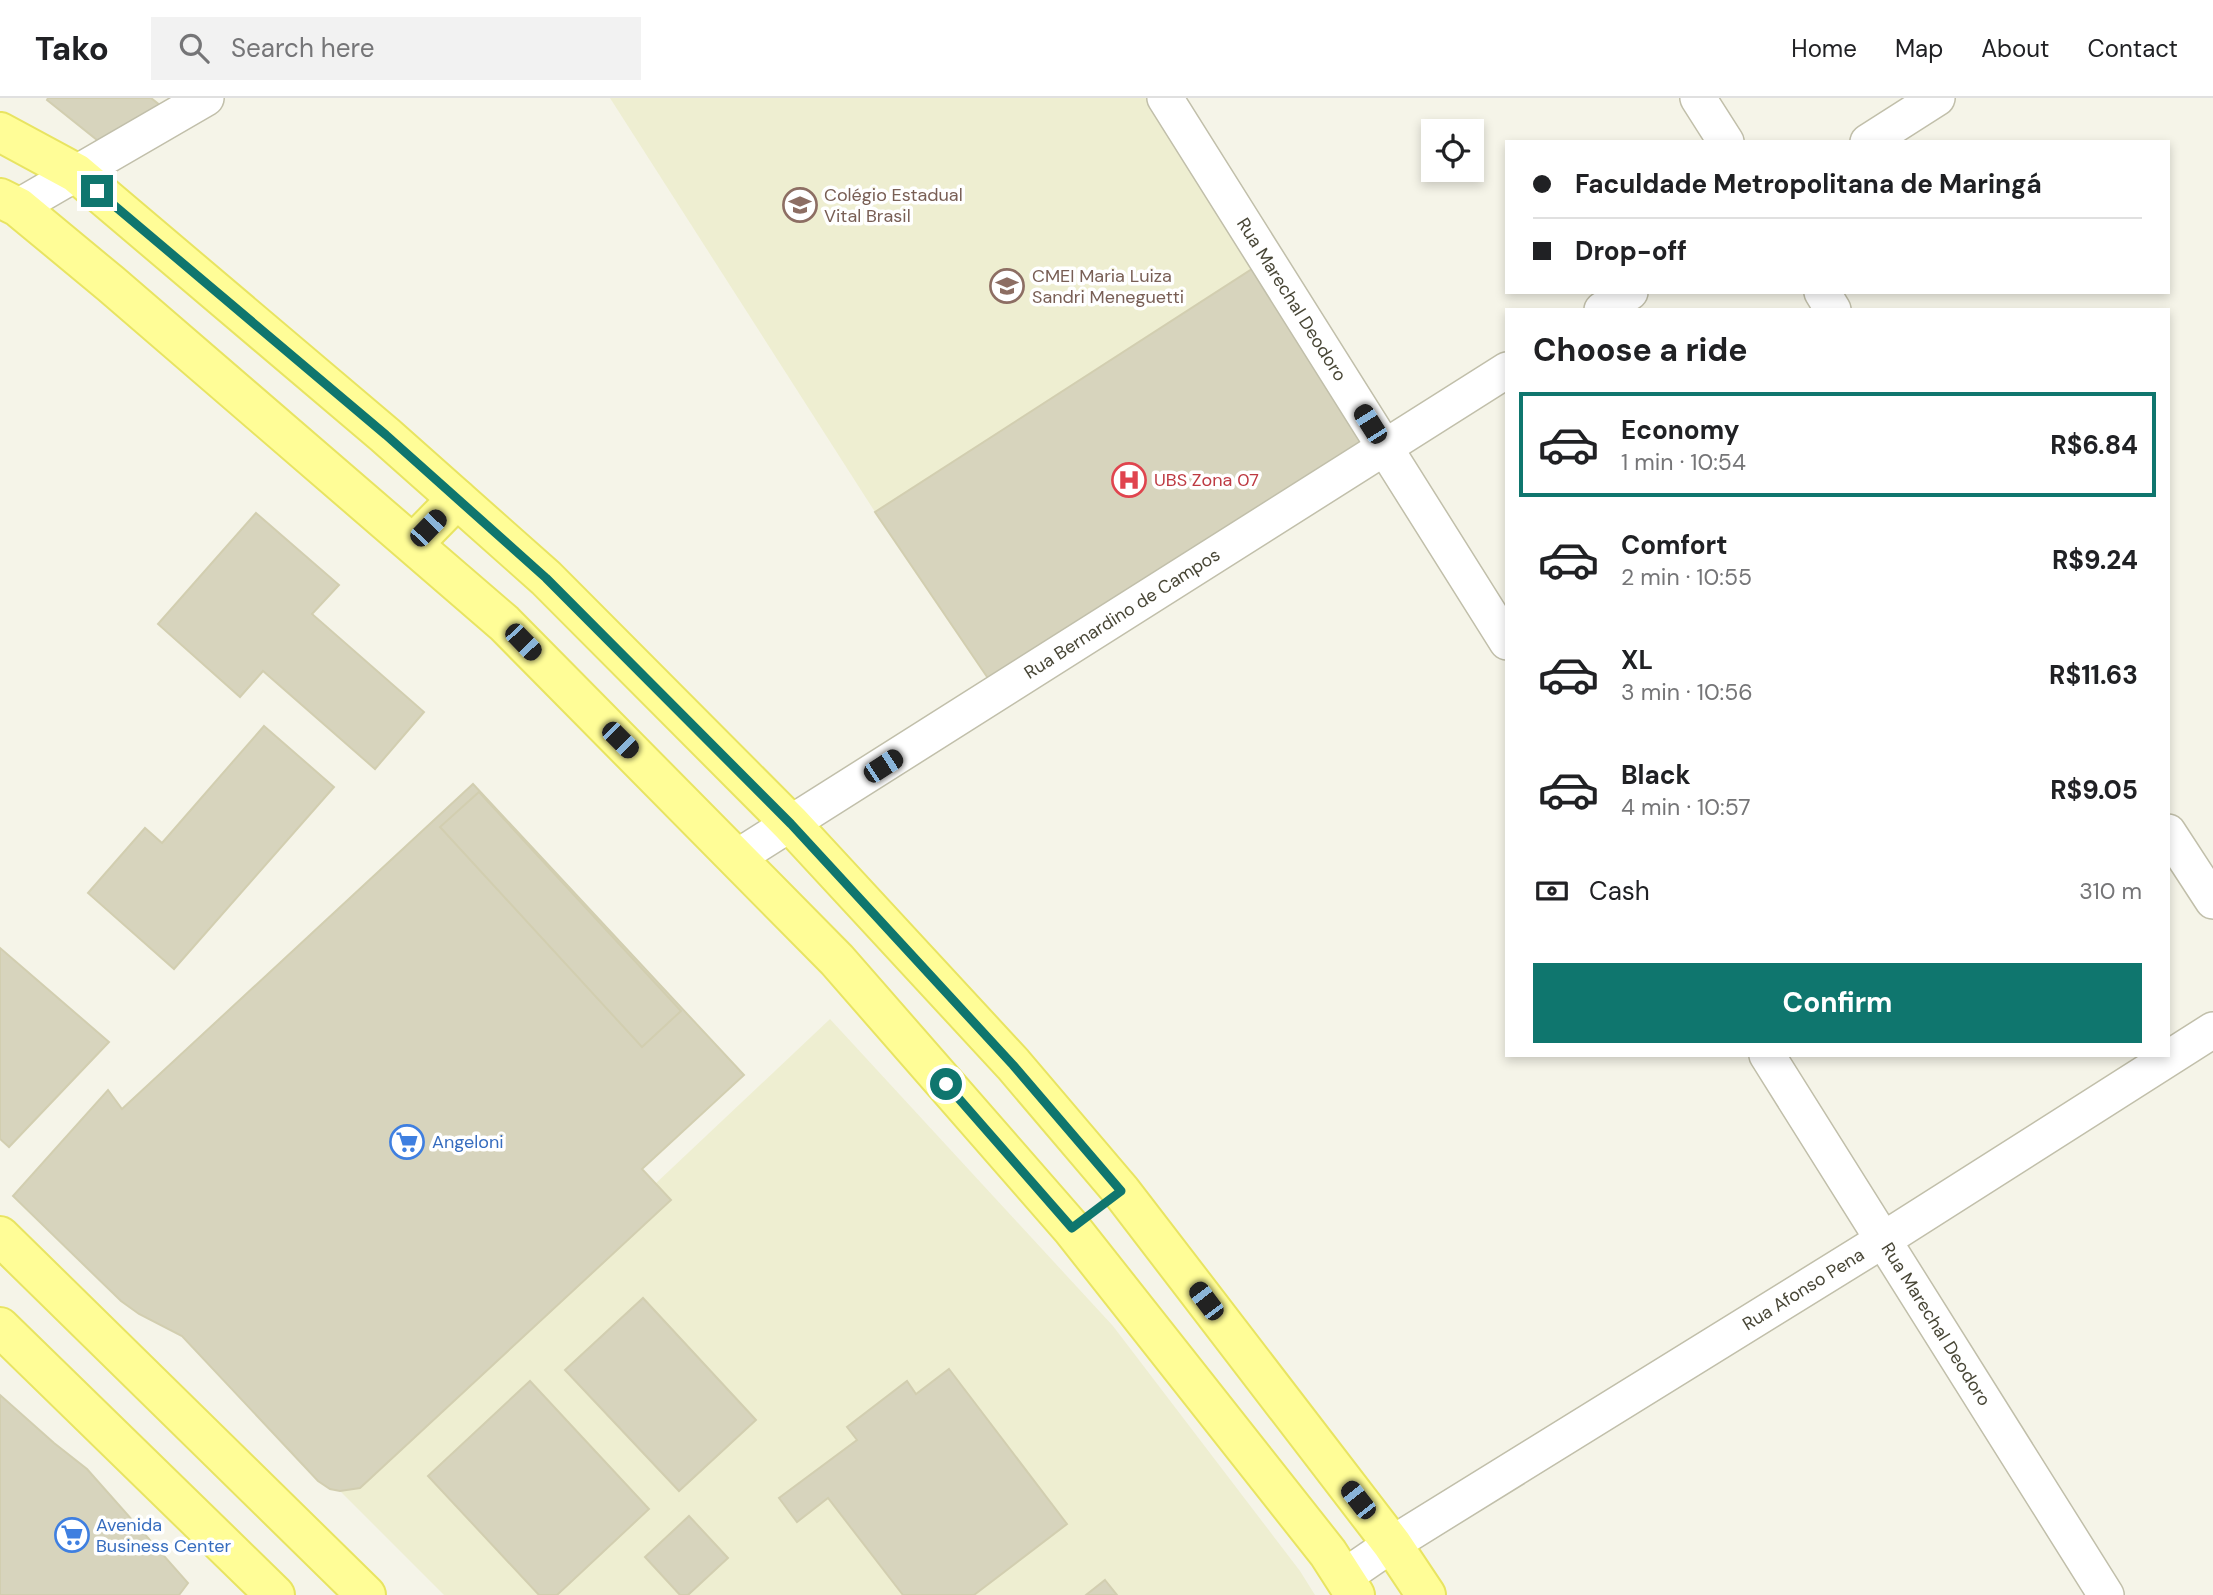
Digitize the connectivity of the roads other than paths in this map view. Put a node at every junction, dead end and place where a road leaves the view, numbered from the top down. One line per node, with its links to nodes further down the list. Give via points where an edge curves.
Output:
1 (206, 98): 8 (street)
2 (1165, 98): 13 (street, Rua Marechal Deodoro)
3 (1698, 98): 6 (street)
4 (1937, 98): 7 (street)
5 (0, 132): 8 (main road)
6 (1725, 140)
7 (1871, 140)
8 (76, 173): 9 (street); 14 (main road)
9 (9, 203): 15 (main road)
10 (1627, 294): 11 (street)
11 (1605, 308)
12 (1505, 371): 13 (street, Rua Bernardino de Campos)
13 (1384, 447): 16 (street, Rua Marechal Deodoro); 17 (street, Rua Bernardino de Campos)
14 (457, 499): 15 (main road); 17 (main road, via 546,578)
15 (414, 543): 19 (main road, via 504,622)
16 (1505, 639)
17 (791, 824): 19 (street, Rua Bernardino de Campos); 23 (main road, via 1013,1065)
18 (2170, 835): 20 (street)
19 (736, 858): 24 (main road, via 837,960)
20 (2213, 901)
21 (2213, 1030): 26 (street, Rua Afonso Pena)
22 (1768, 1057): 26 (street, Rua Marechal Deodoro)
23 (1121, 1191): 24 (main road); 28 (main road)
24 (1072, 1228): 29 (main road, via 1328,1553)
25 (0, 1236): 31 (main road)
26 (1883, 1240): 28 (street, Rua Afonso Pena); 33 (street, Rua Marechal Deodoro)
27 (0, 1327): 30 (main road)
28 (1392, 1544): 29 (street, Rua Afonso Pena); 32 (main road)
29 (1349, 1586)
30 (275, 1595)
31 (366, 1595)
32 (1426, 1595)
33 (2106, 1595)

